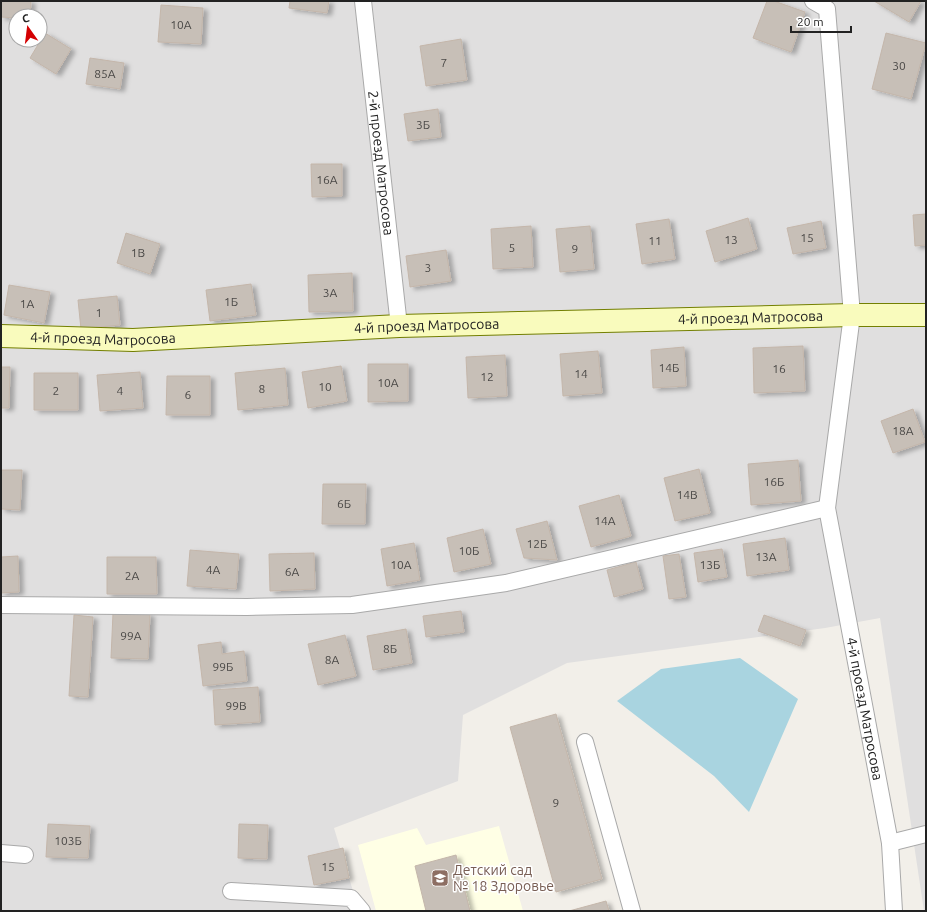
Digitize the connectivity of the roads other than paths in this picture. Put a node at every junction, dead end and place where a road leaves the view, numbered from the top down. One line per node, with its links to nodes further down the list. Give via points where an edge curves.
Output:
1 (363, 1): 5 (street, 2-й проезд Матросова)
2 (813, 1): 3 (street, 4-й проезд Матросова, via 827,9)
3 (852, 315): 4 (street, 4-й проезд Матросова); 5 (street, 4-й проезд Матросова); 7 (street, 4-й проезд Матросова)
4 (926, 315)
5 (399, 326): 6 (street, 4-й проезд Матросова, via 133,340)
6 (1, 336)
7 (827, 508): 8 (street, via 506,583 352,605); 11 (street, 4-й проезд Матросова)
8 (1, 605)
9 (585, 742): 16 (street)
10 (926, 834): 11 (street)
11 (890, 843): 17 (street, 4-й проезд Матросова)
12 (1, 853): 13 (street)
13 (25, 855)
14 (230, 891): 15 (street, via 351,898)
15 (362, 911)
16 (632, 911)
17 (894, 911)

